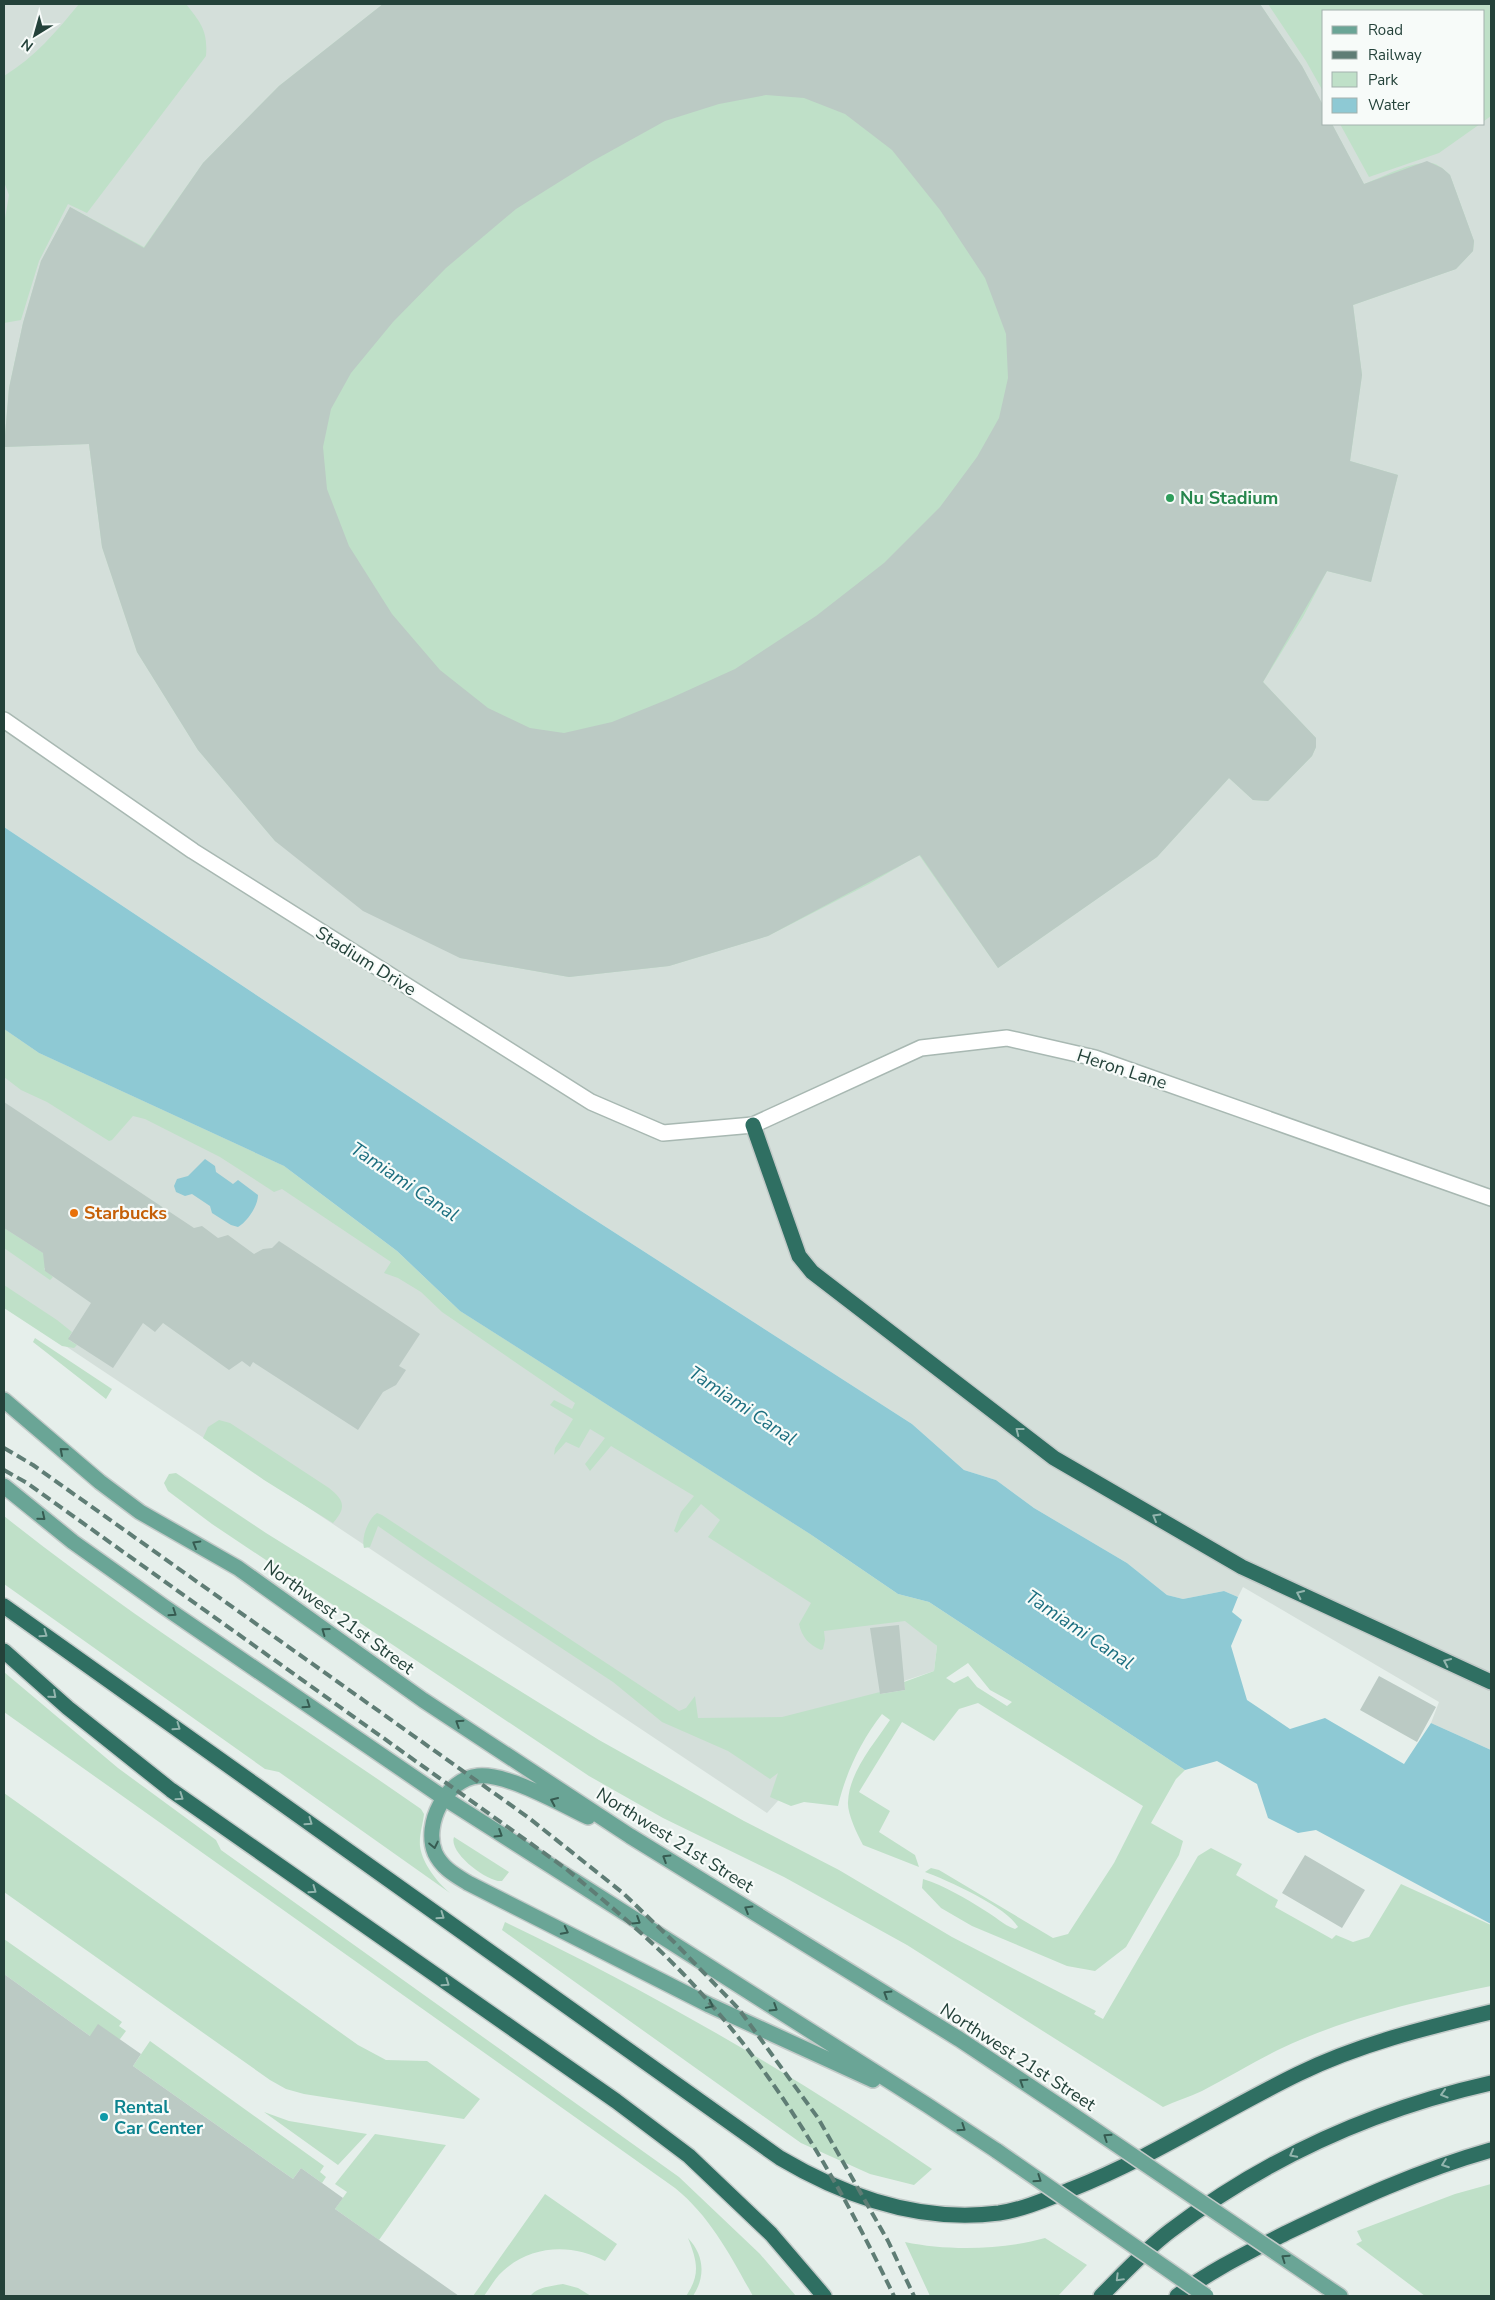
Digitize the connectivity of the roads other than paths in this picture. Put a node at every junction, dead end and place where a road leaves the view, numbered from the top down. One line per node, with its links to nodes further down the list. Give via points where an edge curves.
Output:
1 (4, 720): 2 (street, Stadium Drive, via 192,851 591,1102 663,1133)
2 (753, 1124): 3 (street, Heron Lane, via 921,1048 1008,1038 1095,1058); 8 (highway, one-way to 2, via 1242,1567 1054,1458 812,1272 799,1256)
3 (1491, 1198)
4 (4, 1400): 10 (main road, Northwest 21st Street, one-way to 4, via 423,1700 238,1568 140,1512)
5 (4, 1486): 9 (main road, one-way to 9, via 73,1542 154,1600)
6 (4, 1606): 11 (highway, one-way to 11, via 780,2158 826,2183 885,2205 943,2214 1019,2209 1132,2163 1323,2063 1397,2036)
7 (4, 1651): 16 (highway, one-way to 16, via 171,1790 616,2101 689,2156 771,2234)
8 (1491, 1682)
9 (444, 1798): 10 (main road, one-way to 9, via 517,1785 487,1776 460,1781); 13 (main road, one-way to 13); 13 (main road, one-way to 13, via 434,1820 432,1841 439,1859 452,1873 709,2005)
10 (630, 1836): 20 (main road, Northwest 21st Street, one-way to 10, bridge, via 950,2034)
11 (1491, 2012)
12 (1491, 2083): 17 (highway, one-way to 17, via 1406,2106 1297,2151 1214,2200 1169,2232)
13 (927, 2104): 19 (main road, one-way to 19, bridge)
14 (1491, 2150): 15 (highway, one-way to 15, via 1456,2160 1352,2201)
15 (1223, 2265): 18 (highway); 19 (highway)
16 (824, 2296)
17 (1101, 2296)
18 (1178, 2296)
19 (1205, 2296)
20 (1340, 2296)

